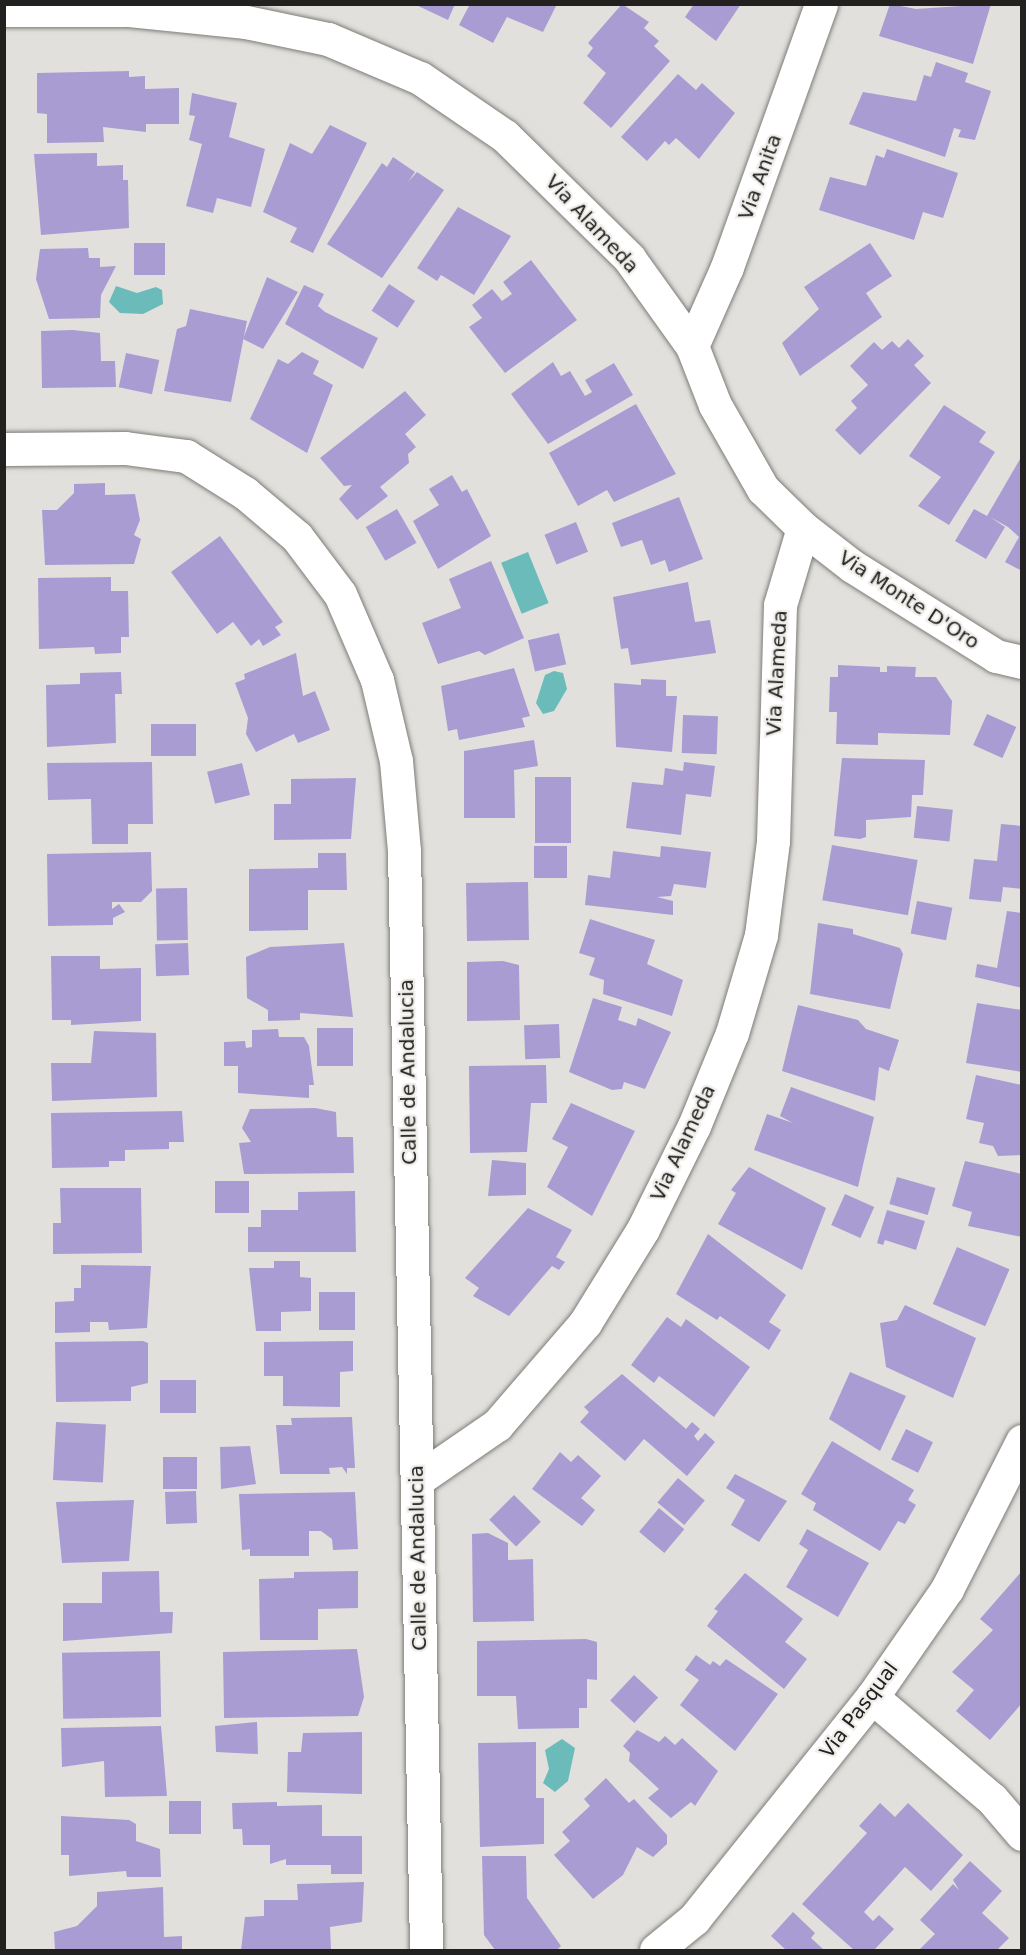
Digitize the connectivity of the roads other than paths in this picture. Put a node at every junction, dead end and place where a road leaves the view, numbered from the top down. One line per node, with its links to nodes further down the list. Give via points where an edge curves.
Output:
1 (821, 4): 3 (street, Via Anita, via 727,267)
2 (4, 10): 3 (street, Via Alameda, via 129,10 246,22 328,39 420,78 506,136 582,209 629,258)
3 (692, 346): 5 (street, Via Alameda, via 715,405 763,489)
4 (4, 449): 8 (street, Calle de Andalucia, via 125,448 186,456 245,493 297,537 340,594 377,680 396,760 404,851)
5 (803, 528): 6 (street, Via Monte D'Oro, via 852,566 996,656); 8 (street, Via Alameda, via 780,605 773,841 761,935 706,1095 643,1228 585,1323 497,1425)
6 (1022, 662)
7 (1022, 1441): 9 (street, Via Pasqual, via 947,1589)
8 (417, 1480): 11 (street, Calle de Andalucia)
9 (872, 1697): 10 (street, via 992,1799); 12 (street, Via Pasqual, via 694,1919)
10 (1022, 1834)
11 (426, 1950)
12 (656, 1950)

